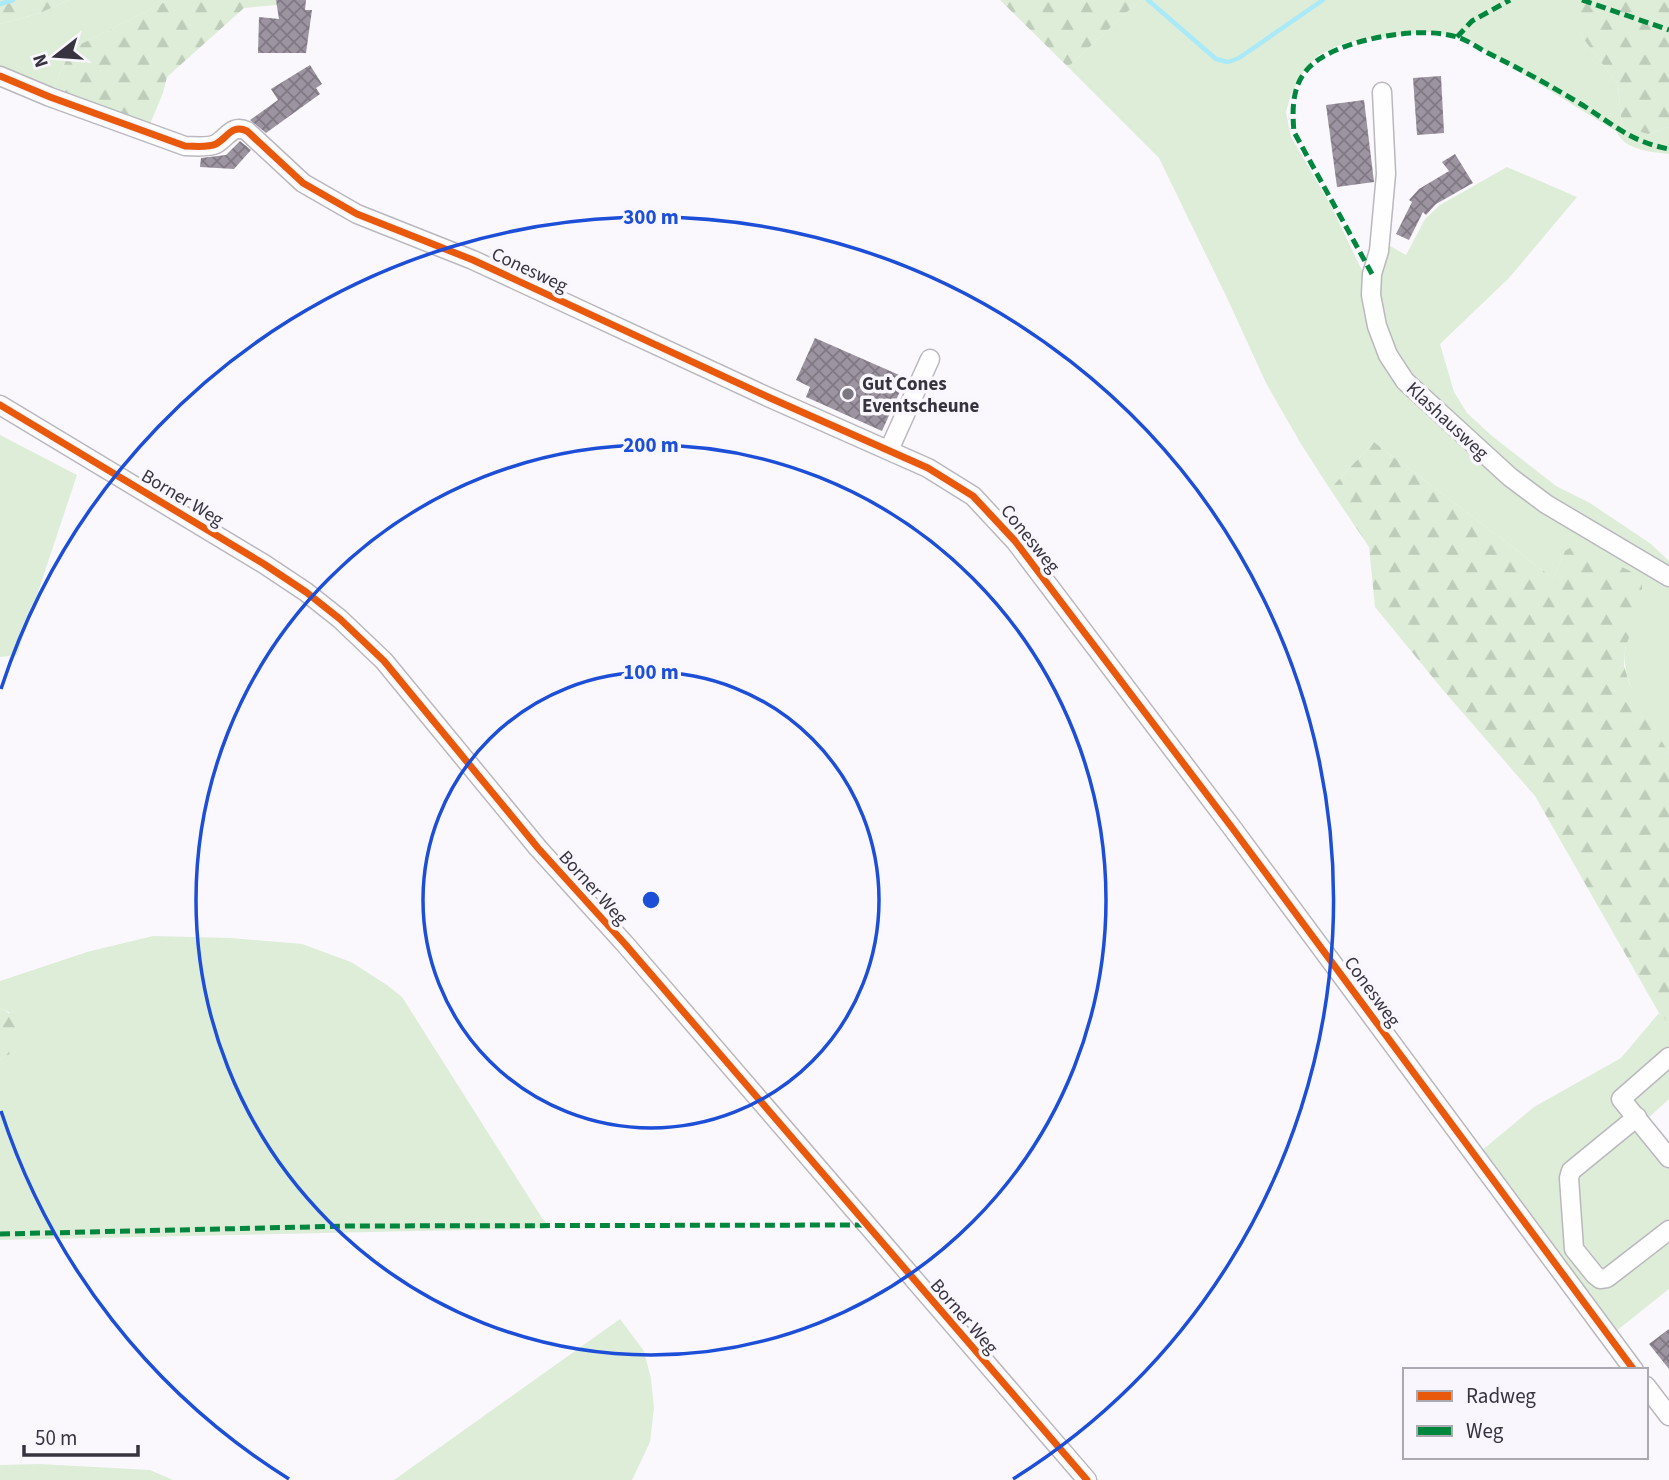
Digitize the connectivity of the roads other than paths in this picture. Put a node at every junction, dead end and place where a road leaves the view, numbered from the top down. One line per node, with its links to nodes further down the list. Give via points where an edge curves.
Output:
1 (0, 76): 5 (street, Conesweg, via 185,146 216,144 240,128 303,183 357,214 473,260)
2 (1382, 92): 6 (street, Klashausweg, via 1386,174 1371,295 1377,326 1396,369 1510,477)
3 (930, 359): 5 (street)
4 (0, 405): 14 (street, Borner Weg, via 274,571 340,619 384,661 538,848)
5 (889, 450): 11 (street, Conesweg, via 957,484 1015,541)
6 (1669, 577)
7 (1669, 1057): 8 (street, via 1621,1099)
8 (1637, 1117): 9 (street); 10 (street, via 1571,1171 1574,1249 1595,1275 1607,1278)
9 (1669, 1158)
10 (1669, 1230)
11 (1633, 1368)
12 (1648, 1389): 13 (street)
13 (1669, 1416)
14 (1087, 1480)

